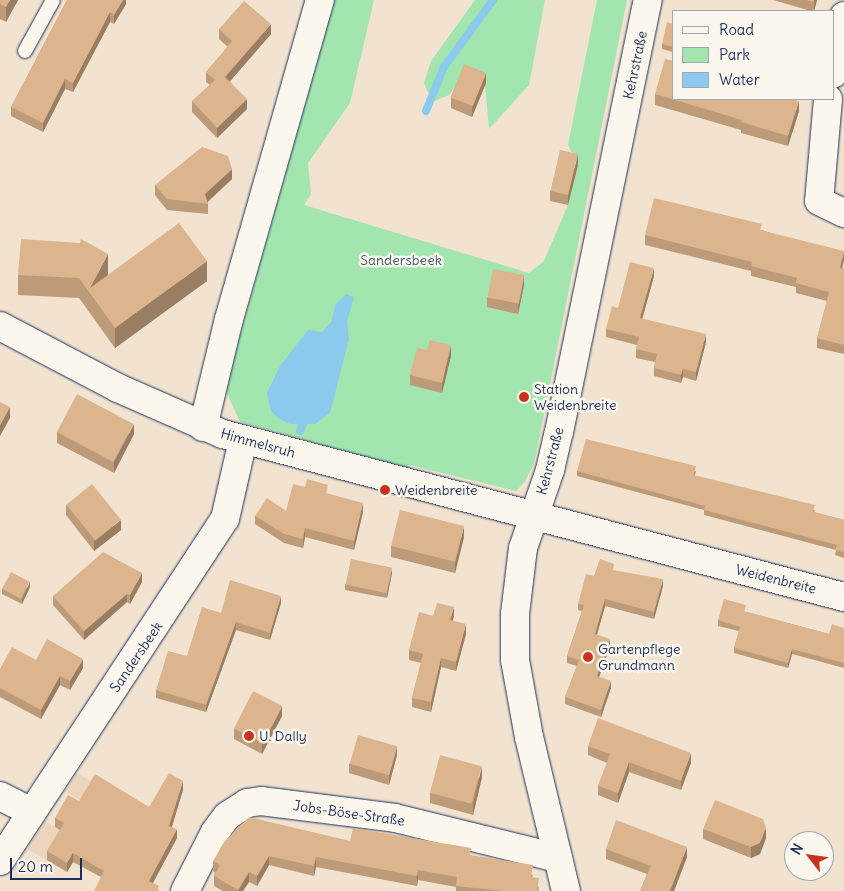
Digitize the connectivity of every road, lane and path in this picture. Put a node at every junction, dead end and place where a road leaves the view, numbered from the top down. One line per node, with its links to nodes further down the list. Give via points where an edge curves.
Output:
1 (53, 0): 5 (lane)
2 (320, 0): 10 (street, via 229,318)
3 (648, 0): 12 (street, Kehrstraße, via 560,427)
4 (844, 16): 6 (street)
5 (25, 51)
6 (834, 69)
7 (828, 100): 8 (street, via 819,201)
8 (844, 213)
9 (0, 326): 10 (street, Himmelsruh, via 118,388)
10 (202, 426): 11 (street, Himmelsruh)
11 (244, 440): 12 (street, Himmelsruh); 15 (street, Sandersbeek, via 225,519)
12 (533, 518): 13 (street, Weidenbreite); 16 (street, Kehrstraße, via 523,548 515,660 528,737)
13 (844, 597)
14 (0, 796): 15 (street)
15 (32, 812): 17 (street, Sandersbeek)
16 (558, 858): 18 (street, Jobs-Böse-Straße, via 396,818 261,801 247,803 227,816 215,832); 19 (street, Kehrstraße)
17 (0, 860)
18 (185, 891)
19 (566, 891)

